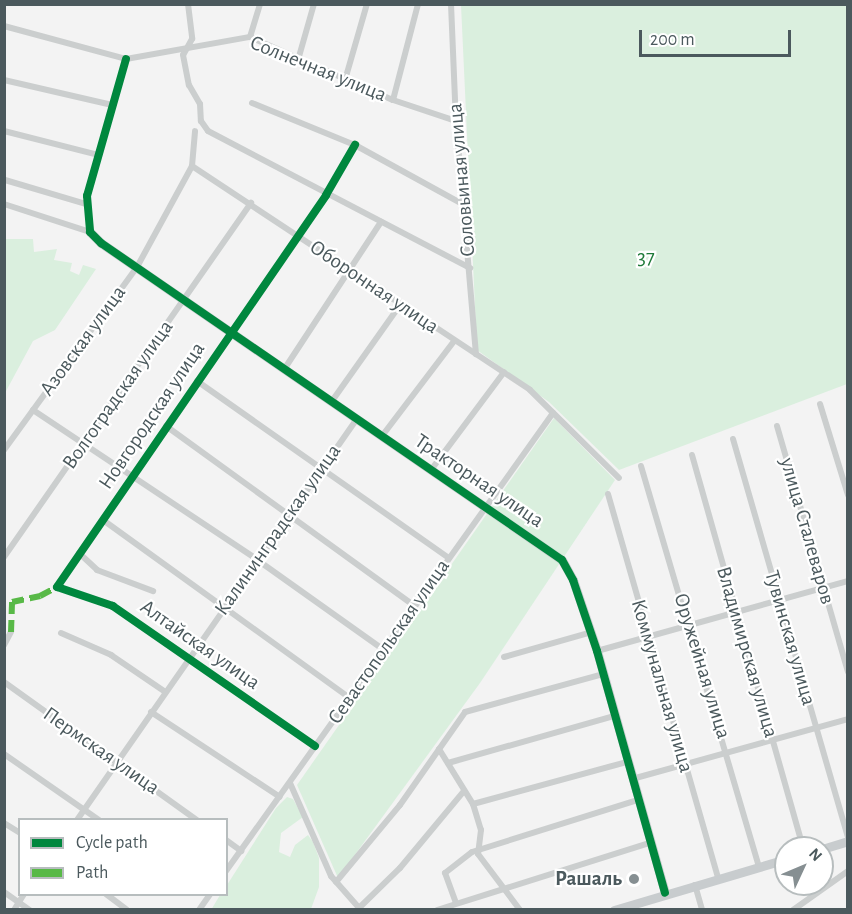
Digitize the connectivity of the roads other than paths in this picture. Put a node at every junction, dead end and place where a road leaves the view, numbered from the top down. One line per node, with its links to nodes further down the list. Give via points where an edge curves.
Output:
1 (188, 4): 9 (street, via 192,39)
2 (260, 4): 8 (street)
3 (314, 4): 11 (street)
4 (366, 4): 13 (street)
5 (418, 4): 14 (street)
6 (451, 4): 17 (street, Соловьиная улица)
7 (4, 26): 10 (street, Солнечная улица)
8 (250, 37): 9 (street, Солнечная улица); 11 (street, Солнечная улица)
9 (188, 49): 10 (street, Солнечная улица); 24 (street, via 183,55 189,85 208,131)
10 (126, 58): 16 (street)
11 (298, 60): 13 (street, Солнечная улица)
12 (4, 80): 16 (street)
13 (345, 80): 14 (street, Солнечная улица)
14 (393, 100): 17 (street, Солнечная улица)
15 (252, 103): 20 (street)
16 (112, 105): 21 (street)
17 (456, 121): 28 (street, Соловьиная улица)
18 (7, 131): 21 (street)
19 (195, 131): 22 (street, Азовская улица)
20 (355, 145): 24 (street, Новгородская улица); 28 (street)
21 (98, 155): 27 (street)
22 (192, 166): 25 (street, Оборонная улица); 32 (street, Азовская улица)
23 (5, 180): 27 (street)
24 (326, 195): 29 (street); 31 (street, Новгородская улица)
25 (251, 203): 31 (street, Оборонная улица); 35 (street, Волгоградская улица)
26 (4, 204): 30 (street)
27 (86, 204): 30 (street)
28 (466, 206): 33 (street, Соловьиная улица)
29 (381, 222): 33 (street); 34 (street)
30 (90, 231): 32 (street, Тракторная улица)
31 (298, 236): 34 (street, Оборонная улица); 37 (street, Новгородская улица)
32 (137, 267): 35 (street, Тракторная улица); 45 (street, Азовская улица)
33 (470, 268): 39 (street, Соловьиная улица)
34 (349, 272): 36 (street, Оборонная улица); 40 (street)
35 (185, 300): 37 (street, Тракторная улица); 52 (street, Волгоградская улица)
36 (400, 305): 38 (street, Оборонная улица); 43 (street)
37 (231, 330): 40 (street, Тракторная улица); 42 (street, Новгородская улица)
38 (454, 341): 39 (street, Оборонная улица); 50 (street)
39 (476, 354): 41 (street, Оборонная улица)
40 (285, 368): 43 (street, Тракторная улица)
41 (504, 372): 46 (street, Оборонная улица); 57 (street)
42 (197, 381): 48 (street, Новгородская улица); 56 (street)
43 (332, 401): 47 (street, Тракторная улица)
44 (820, 404): 61 (street)
45 (33, 410): 52 (street); 53 (street, Азовская улица)
46 (553, 413): 59 (street, Оборонная улица); 62 (street, Севастопольская улица)
47 (357, 419): 50 (street, Тракторная улица); 56 (street, Калининградская улица)
48 (166, 426): 58 (street, Новгородская улица); 63 (street)
49 (777, 426): 71 (street, улица Сталеваров)
50 (382, 436): 57 (street, Тракторная улица)
51 (734, 439): 73 (street, Тувинская улица)
52 (85, 444): 58 (street); 66 (street, Волгоградская улица)
53 (4, 450)
54 (692, 455): 76 (street, Владимирская улица)
55 (641, 466): 77 (street, Оружейная улица)
56 (320, 469): 63 (street, Калининградская улица); 67 (street)
57 (431, 470): 62 (street, Тракторная улица)
58 (133, 476): 64 (street, Новгородская улица); 68 (street)
59 (618, 478)
60 (608, 494): 81 (street, Коммунальная улица)
61 (848, 495)
62 (486, 507): 67 (street, Севастопольская улица); 79 (street, Тракторная улица, via 562,560)
63 (289, 515): 68 (street, Калининградская улица); 74 (street)
64 (102, 520): 65 (street, Новгородская улица); 75 (street)
65 (79, 553): 70 (street, Новгородская улица); 72 (street, via 97,570)
66 (4, 556)
67 (449, 558): 74 (street, Севастопольская улица)
68 (256, 559): 75 (street, Калининградская улица); 83 (street)
69 (848, 581): 71 (street)
70 (57, 587): 86 (street, Алтайская улица, via 113,606)
71 (822, 589): 73 (street); 87 (street, улица Сталеваров)
72 (153, 591)
73 (779, 602): 76 (street); 95 (street, Тувинская улица)
74 (415, 606): 83 (street, Севастопольская улица)
75 (224, 607): 86 (street, Калининградская улица); 91 (street)
76 (736, 615): 77 (street); 96 (street, Владимирская улица)
77 (691, 627): 81 (street); 100 (street, Оружейная улица)
78 (11, 632): 82 (street)
79 (592, 632): 84 (street, Тракторная улица); 85 (street)
80 (61, 633): 90 (street, via 111,655)
81 (647, 638): 84 (street); 104 (street, Коммунальная улица)
82 (4, 645)
83 (384, 650): 91 (street, Севастопольская улица)
84 (597, 651): 88 (street, Тракторная улица)
85 (504, 657)
86 (189, 658): 90 (street, Калининградская улица); 97 (street, Алтайская улица)
87 (848, 672)
88 (603, 674): 93 (street, Тракторная улица); 98 (street, via 465,712)
89 (4, 682): 101 (street, Пермская улица)
90 (164, 691): 92 (street, Калининградская улица)
91 (350, 698): 97 (street, Севастопольская улица)
92 (151, 712): 101 (street, Калининградская улица); 108 (street)
93 (614, 716): 102 (street, Тракторная улица); 103 (street)
94 (848, 719): 95 (street)
95 (816, 727): 96 (street); 118 (street, Тувинская улица)
96 (772, 740): 100 (street); 117 (street, Владимирская улица)
97 (315, 746): 106 (street, Севастопольская улица)
98 (439, 749): 103 (street); 128 (street)
99 (4, 754): 111 (street)
100 (728, 754): 104 (street); 124 (street, Оружейная улица)
101 (116, 762): 111 (street, Калининградская улица); 114 (street, Пермская улица)
102 (627, 762): 105 (street, Тракторная улица); 110 (street)
103 (448, 763): 107 (street)
104 (685, 766): 105 (street); 127 (street, Коммунальная улица)
105 (632, 780): 109 (street, Тракторная улица)
106 (290, 783): 108 (street, Севастопольская улица); 128 (street)
107 (463, 792): 110 (street); 140 (street, via 400,868)
108 (280, 797): 122 (street, Севастопольская улица)
109 (638, 800): 120 (street, Тракторная улица); 121 (street)
110 (473, 804): 121 (street, via 481,830)
111 (84, 809): 112 (street, Калининградская улица); 113 (street)
112 (77, 818)
113 (98, 818)
114 (196, 818)
115 (4, 823): 116 (street)
116 (18, 832)
117 (800, 836)
118 (848, 837)
119 (228, 841): 122 (street)
120 (650, 843): 130 (street); 132 (street, Тракторная улица)
121 (480, 848): 130 (street, via 478,854); 136 (street, via 445,873)
122 (241, 851): 125 (street, Севастопольская улица)
123 (774, 863): 124 (main road)
124 (759, 867): 127 (main road)
125 (228, 868)
126 (848, 871): 145 (street)
127 (718, 878): 129 (main road)
128 (336, 882): 140 (street)
129 (696, 885): 132 (main road); 144 (street)
130 (500, 888): 136 (street); 142 (street)
131 (4, 892): 135 (street)
132 (665, 893): 143 (main road)
133 (23, 896): 135 (street)
134 (109, 896): 139 (street)
135 (19, 902): 137 (street); 138 (street)
136 (456, 903): 141 (street)
137 (14, 909)
138 (30, 909)
139 (127, 909)
140 (359, 909)
141 (437, 909)
142 (520, 909)
143 (614, 909)
144 (702, 909)
145 (793, 909)

